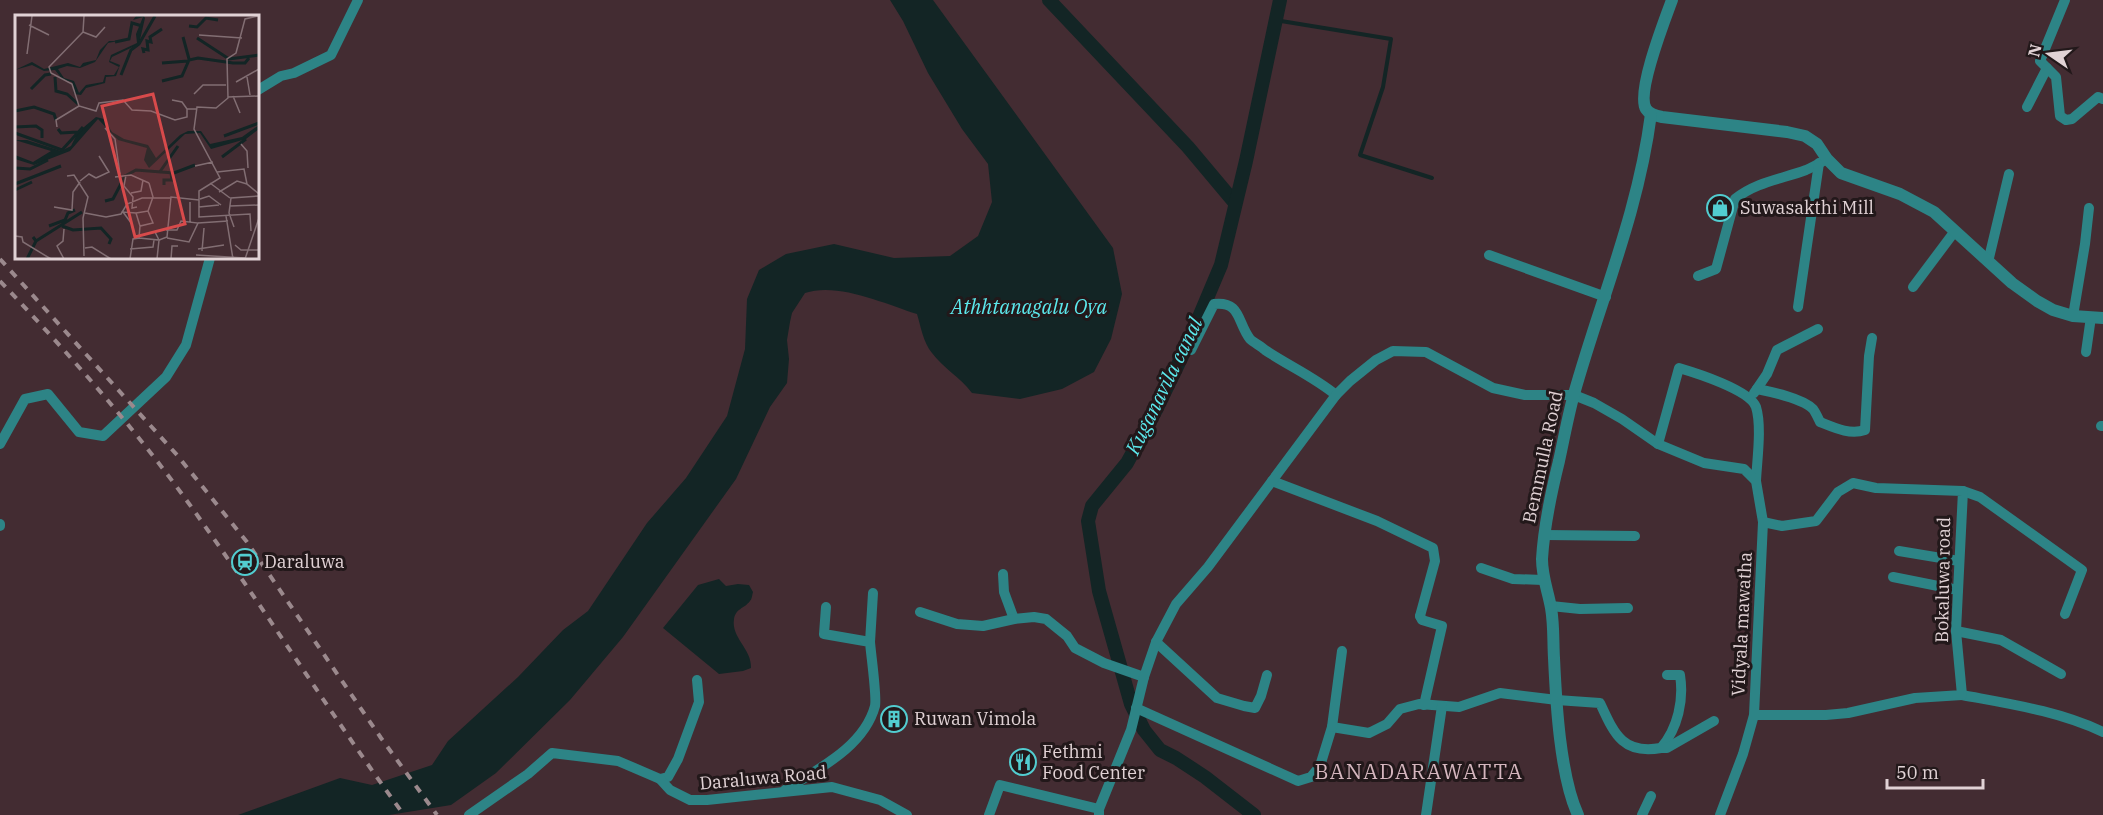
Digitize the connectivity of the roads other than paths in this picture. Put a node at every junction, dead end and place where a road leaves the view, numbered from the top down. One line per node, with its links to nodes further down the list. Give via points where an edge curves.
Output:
1 (358, 0): 5 (street, via 331,56)
2 (2065, 0): 4 (street, via 2040,61)
3 (1669, 1): 8 (street, via 1646,78 1643,101)
4 (2047, 68): 6 (street, via 2056,77 2060,116 2066,120 2098,97); 7 (street)
5 (260, 89)
6 (2103, 99)
7 (2027, 107)
8 (1651, 114): 9 (street, via 1806,136 1817,144); 18 (street, Bemmulla Road, via 1634,206)
9 (1823, 161): 12 (street, via 1841,173 1918,203); 16 (street, via 1743,192 1736,199 1716,269); 19 (street)
10 (2009, 174): 15 (street)
11 (2089, 208): 20 (street)
12 (1955, 231): 15 (street); 17 (street)
13 (1489, 255): 18 (street)
14 (209, 260): 29 (street, via 186,345 166,377 103,436 79,432 48,393 25,399)
15 (1988, 262): 20 (street, via 2037,301)
16 (1698, 276)
17 (1913, 287)
18 (1606, 297): 28 (street, Bemmulla Road)
19 (1798, 308)
20 (2073, 316): 21 (street)
21 (2097, 318): 25 (street)
22 (1818, 329): 26 (street, via 1777,350)
23 (1872, 339): 26 (street, via 1865,430 1857,433 1820,422 1807,404 1772,392)
24 (1191, 351): 27 (street, via 1214,304 1224,303 1233,307 1251,339)
25 (2086, 352)
26 (1754, 394): 30 (street, via 1678,368); 32 (street, via 1758,421)
27 (1336, 395): 28 (street, via 1376,360 1393,351 1426,352 1493,388 1526,395); 31 (street)
28 (1574, 395): 30 (street, via 1622,419); 35 (street, Bemmulla Road)
29 (0, 444)
30 (1658, 444): 32 (street, via 1704,463 1744,469)
31 (1272, 481): 53 (street, via 1176,604); 62 (street, via 1377,521 1433,548 1435,561 1420,616 1442,626)
32 (1756, 481): 34 (street)
33 (1964, 491): 34 (street, Bokaluwa road, via 1888,489 1853,483 1838,492 1816,521 1782,526); 38 (street, Bokaluwa road); 49 (street, via 1980,497 2082,570)
34 (1763, 522): 65 (street, Vidyala mawatha)
35 (1545, 536): 36 (street); 42 (street, Bemmulla Road)
36 (1635, 536)
37 (1899, 551): 38 (street)
38 (1959, 561): 43 (street, Bokaluwa road)
39 (1481, 568): 42 (street, via 1513,579)
40 (1003, 574): 50 (street, via 1004,592)
41 (1893, 577): 43 (street)
42 (1543, 580): 45 (street, Bemmulla Road)
43 (1958, 590): 51 (street, Bokaluwa road)
44 (873, 593): 52 (street)
45 (1551, 606): 47 (street); 61 (street, Bemmulla Road)
46 (826, 608): 52 (street, via 824,634)
47 (1628, 608)
48 (920, 612): 50 (street, via 957,624 983,627)
49 (2066, 614)
50 (1014, 619): 58 (street, via 1046,619 1075,648)
51 (1956, 631): 55 (street, via 2001,640); 60 (street, Bokaluwa road)
52 (870, 642): 71 (street, via 875,705 863,730 844,753)
53 (1156, 642): 56 (street, via 1217,698 1255,708); 58 (street)
54 (1342, 651): 67 (street)
55 (2061, 674)
56 (1267, 675)
57 (1666, 675): 69 (street, via 1680,675 1680,704 1670,737)
58 (1144, 677): 64 (street)
59 (697, 680): 70 (street, via 699,702 678,759 668,777)
60 (1962, 695): 65 (street, via 1915,698 1826,715); 68 (street, via 2028,707 2081,721)
61 (1557, 700): 63 (street, via 1500,693 1459,707); 69 (street, via 1600,703 1622,743 1648,750); 78 (street, Bemmulla Road, via 1565,771)
62 (1424, 705): 63 (street); 67 (street, via 1400,708 1387,724 1369,733)
63 (1442, 706): 77 (street)
64 (1136, 708): 67 (street, via 1298,781 1311,777 1320,766); 73 (street)
65 (1755, 715): 80 (street)
66 (1714, 721): 69 (street)
67 (1332, 727)
68 (2103, 732)
69 (1661, 748)
70 (660, 779): 71 (street, Daraluwa Road, via 670,790 690,800); 74 (street, Daraluwa Road, via 618,761 552,753)
71 (783, 792): 75 (street, Daraluwa Road, via 832,787 880,800)
72 (1652, 796): 79 (street)
73 (1099, 812): 76 (street, via 1000,784)
74 (469, 815)
75 (907, 815)
76 (989, 815)
77 (1426, 815)
78 (1578, 815)
79 (1642, 815)
80 (1720, 815)

